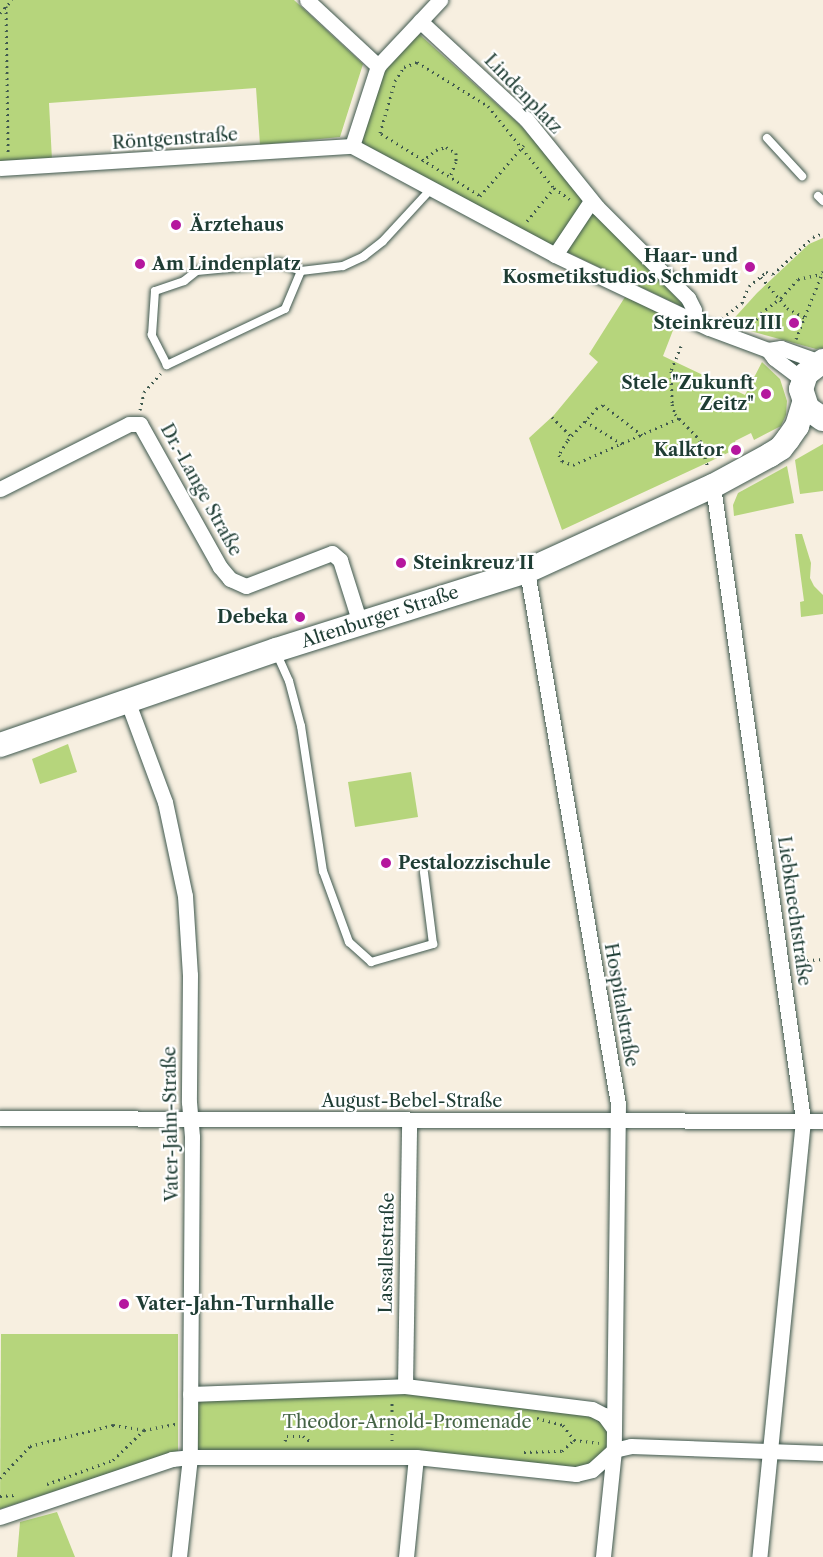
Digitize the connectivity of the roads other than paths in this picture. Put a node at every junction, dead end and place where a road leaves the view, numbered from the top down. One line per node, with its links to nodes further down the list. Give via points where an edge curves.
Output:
1 (307, 0): 4 (street)
2 (440, 0): 3 (street)
3 (420, 21): 4 (street); 10 (street, Lindenplatz, via 526,119)
4 (378, 66): 6 (street)
5 (767, 138): 8 (lane)
6 (352, 146): 7 (street, Röntgenstraße); 9 (street)
7 (4, 168)
8 (802, 176)
9 (431, 189): 11 (street); 12 (lane, via 364,256 343,266)
10 (590, 203): 11 (street); 13 (street, Lindenplatz, via 688,298 694,310)
11 (555, 255): 13 (street)
12 (301, 271): 12 (lane, via 285,309 167,365 152,335 155,291 184,281 197,271 280,263)
13 (692, 320): 14 (street)
14 (768, 350): 15 (street, via 781,348); 16 (street)
15 (821, 361): 16 (main road, via 809,369)
16 (804, 392): 17 (main road, via 814,415); 19 (main road, Altenburger Straße, via 797,426)
17 (823, 419)
18 (823, 426): 19 (main road, Altenburger Straße, via 794,447)
19 (781, 448): 20 (main road, Altenburger Straße)
20 (713, 486): 22 (main road, Altenburger Straße); 31 (street, Liebknechtstraße)
21 (0, 489): 23 (street, Dr.-Lange Straße, via 129,424 140,424 225,574 246,586 332,553 340,560)
22 (527, 571): 23 (main road, Altenburger Straße); 30 (street, Hospitalstraße)
23 (360, 623): 24 (main road, Altenburger Straße)
24 (276, 650): 25 (main road, Altenburger Straße); 27 (lane, via 301,726 323,871 349,942 371,962 433,944)
25 (127, 700): 26 (main road, Altenburger Straße); 29 (street, Vater-Jahn-Straße, via 165,802 185,896)
26 (0, 745)
27 (424, 873)
28 (0, 1118): 29 (street, August-Bebel-Straße)
29 (191, 1118): 32 (street, August-Bebel-Straße); 35 (street, Vater-Jahn-Straße)
30 (618, 1119): 31 (street, August-Bebel-Straße); 32 (street, August-Bebel-Straße); 36 (street, Hospitalstraße)
31 (803, 1120): 33 (street, August-Bebel-Straße); 38 (street, Liebknechtstraße)
32 (408, 1121): 34 (street, Lassallestraße)
33 (823, 1121)
34 (405, 1386): 35 (street); 36 (street, via 592,1409)
35 (190, 1395): 40 (street, Vater-Jahn-Straße)
36 (614, 1429): 37 (street, Hospitalstraße)
37 (614, 1450): 38 (street, via 632,1446); 41 (street, via 592,1470 576,1474); 45 (street, Hospitalstraße)
38 (770, 1450): 39 (street); 46 (street, Liebknechtstraße)
39 (823, 1453)
40 (190, 1457): 41 (street); 42 (street, via 172,1459); 43 (street, Vater-Jahn-Straße)
41 (416, 1457): 44 (street)
42 (0, 1517)
43 (179, 1557)
44 (406, 1557)
45 (603, 1557)
46 (759, 1557)

